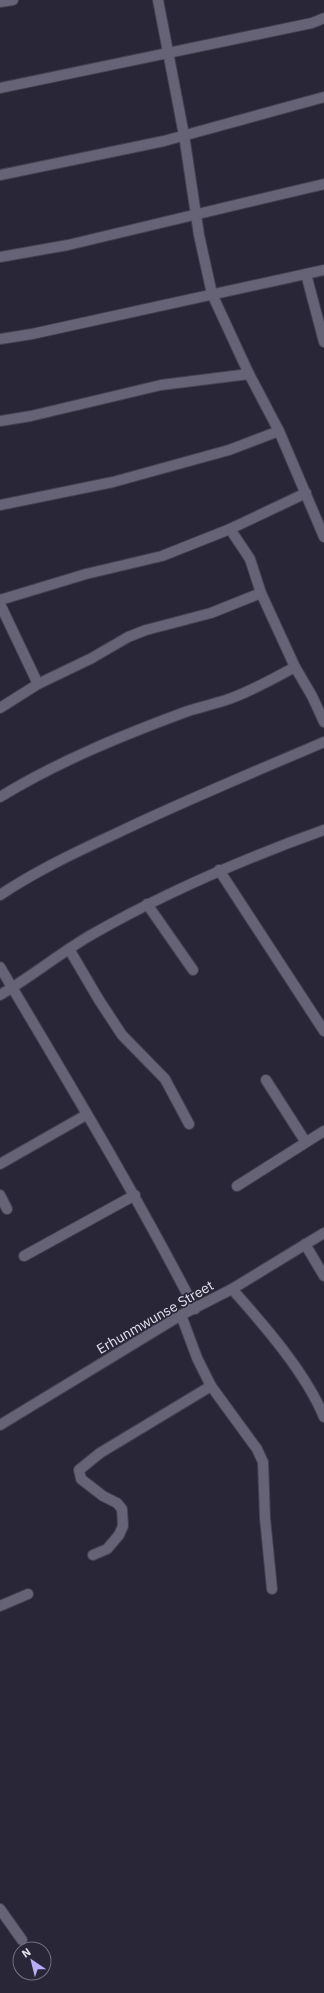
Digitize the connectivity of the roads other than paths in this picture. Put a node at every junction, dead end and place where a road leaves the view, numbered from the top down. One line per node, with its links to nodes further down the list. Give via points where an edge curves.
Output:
1 (13, 0): 3 (street)
2 (158, 0): 5 (street)
3 (0, 2)
4 (324, 18): 5 (street, via 312,23)
5 (168, 54): 6 (street); 8 (street)
6 (0, 88)
7 (324, 97): 8 (street)
8 (184, 135): 9 (street); 11 (street)
9 (0, 175)
10 (324, 184): 11 (street)
11 (195, 215): 12 (street, via 68,245); 15 (street)
12 (0, 257)
13 (324, 270): 14 (street)
14 (306, 274): 15 (street); 17 (street)
15 (212, 294): 16 (street); 18 (street)
16 (0, 339)
17 (324, 342)
18 (249, 374): 19 (street, via 161,385); 20 (street)
19 (0, 421)
20 (279, 431): 21 (street); 22 (street, via 229,450 113,482)
21 (306, 493): 23 (street); 24 (street)
22 (0, 505)
23 (230, 529): 25 (street, via 250,559); 26 (street, via 162,556 86,574)
24 (324, 537)
25 (261, 593): 28 (street); 29 (street, via 211,613 128,637)
26 (0, 600)
27 (0, 604): 29 (street)
28 (295, 667): 31 (street); 33 (street, via 228,700 190,711 87,750)
29 (38, 684): 30 (street)
30 (0, 708)
31 (324, 722)
32 (324, 742): 36 (street, via 163,811 74,854)
33 (0, 797)
34 (324, 830): 35 (street)
35 (219, 870): 37 (street); 43 (street)
36 (0, 895)
37 (147, 904): 38 (street); 40 (street)
38 (69, 949): 41 (street); 46 (street, via 122,1035 164,1079)
39 (0, 967): 41 (street)
40 (193, 970)
41 (12, 988): 42 (street); 45 (street, via 51,1050)
42 (0, 995)
43 (324, 1031)
44 (266, 1080): 48 (street)
45 (86, 1115): 49 (street); 52 (street)
46 (189, 1124)
47 (324, 1131): 48 (street)
48 (305, 1142): 50 (street)
49 (0, 1164)
50 (237, 1186)
51 (0, 1195): 53 (street)
52 (135, 1195): 56 (street); 59 (street)
53 (7, 1209)
54 (324, 1233): 55 (street, Erhunmwunse Street)
55 (305, 1244): 57 (street); 58 (street, Erhunmwunse Street)
56 (24, 1256)
57 (324, 1276)
58 (232, 1289): 59 (street, Erhunmwunse Street); 62 (street, via 279,1346 317,1401)
59 (195, 1308): 60 (street, Erhunmwunse Street)
60 (181, 1315): 61 (street); 63 (street, Erhunmwunse Street)
61 (211, 1386): 64 (street, via 100,1453 79,1470 81,1479 122,1509 123,1526 119,1535 107,1549); 65 (street, via 257,1449 263,1462)
62 (324, 1417)
63 (0, 1425)
64 (93, 1555)
65 (272, 1589)
66 (28, 1594): 67 (street)
67 (0, 1606)
68 (0, 1909): 69 (street)
69 (22, 1940)

